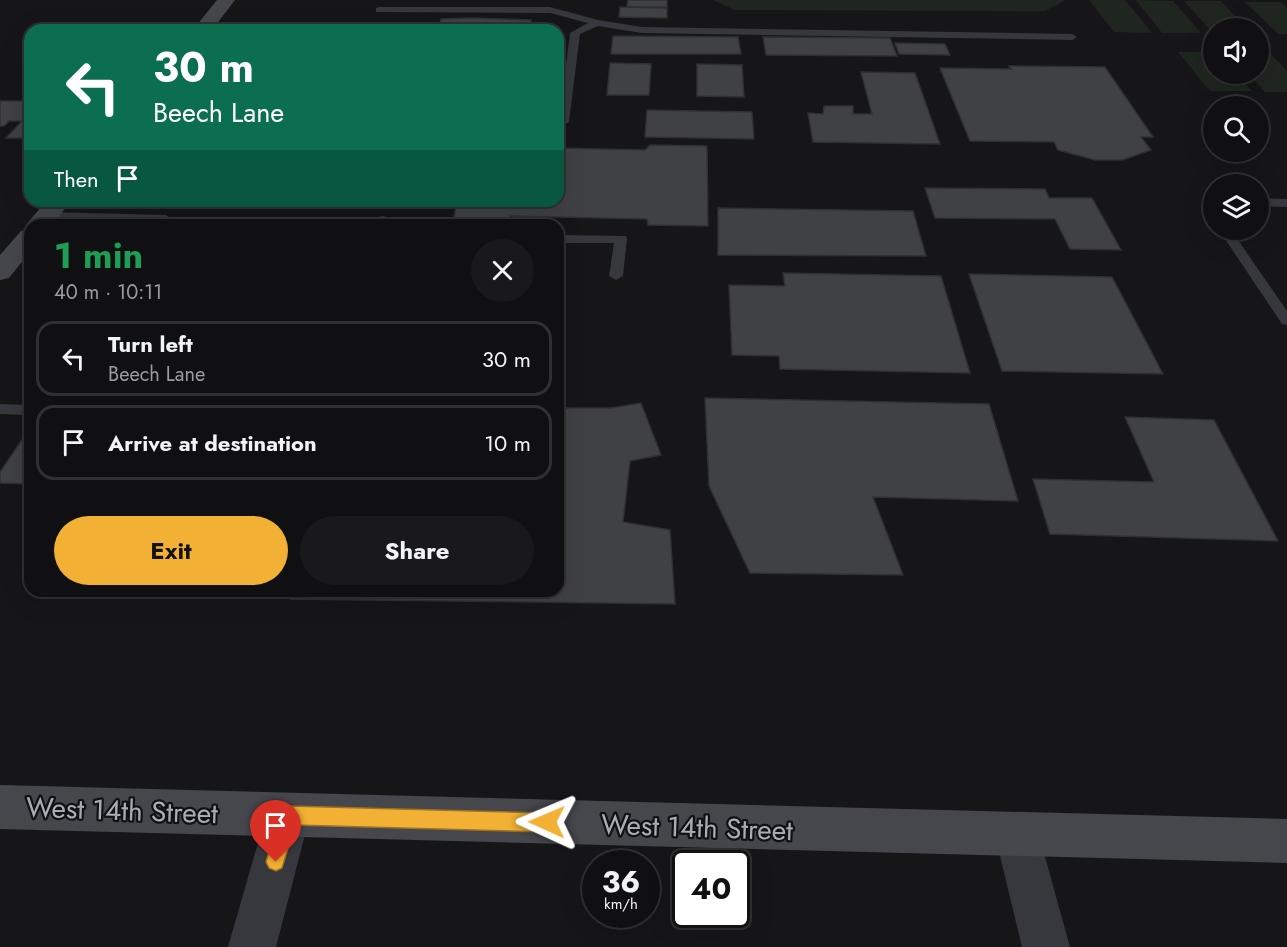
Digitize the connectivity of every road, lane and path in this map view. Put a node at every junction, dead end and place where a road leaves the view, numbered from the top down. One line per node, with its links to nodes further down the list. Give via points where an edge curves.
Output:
1 (226, 0): 4 (street)
2 (379, 10): 3 (lane, via 550,10)
3 (597, 23): 5 (lane, via 642,30); 6 (lane, via 575,33)
4 (207, 24)
5 (1072, 37)
6 (564, 122)
7 (1269, 202): 8 (lane)
8 (1287, 202)
9 (43, 219): 10 (lane)
10 (166, 219)
11 (564, 240): 15 (lane, via 621,239)
12 (1232, 240): 16 (lane)
13 (24, 242): 14 (street)
14 (0, 272)
15 (616, 276)
16 (1287, 321)
17 (0, 409): 18 (lane)
18 (24, 410)
19 (0, 807): 20 (street, West 14th Street)
20 (288, 815): 21 (street, West 14th Street); 23 (street)
21 (1017, 835): 22 (street, West 14th Street); 24 (street)
22 (1287, 841)
23 (252, 947)
24 (1046, 947)

